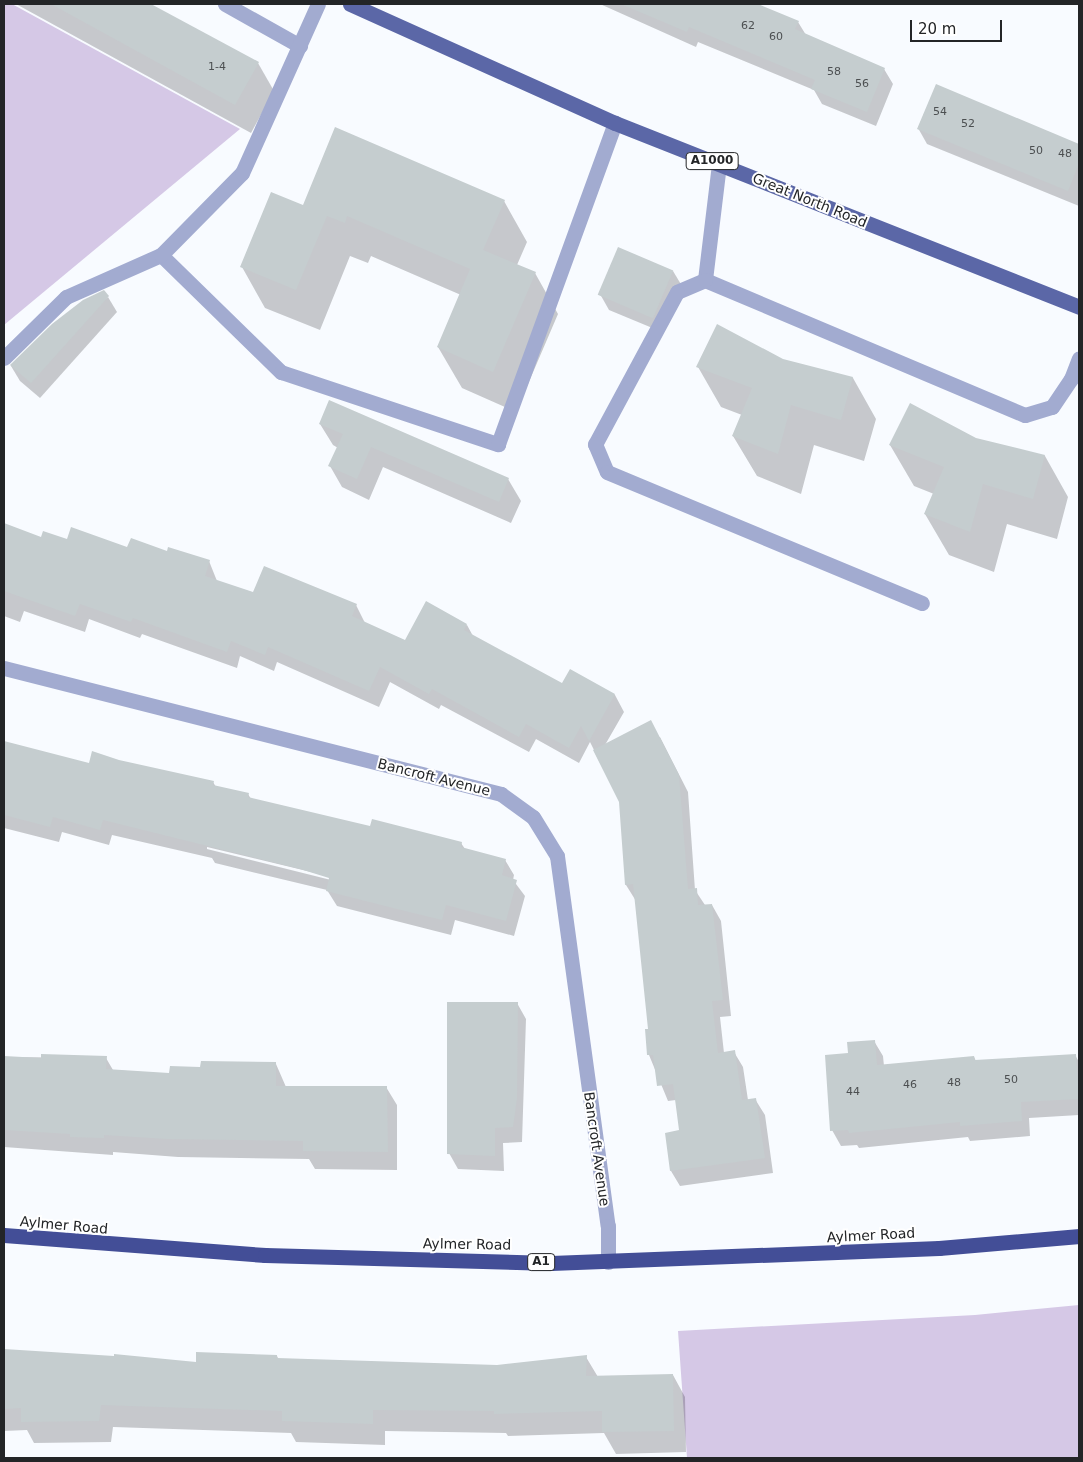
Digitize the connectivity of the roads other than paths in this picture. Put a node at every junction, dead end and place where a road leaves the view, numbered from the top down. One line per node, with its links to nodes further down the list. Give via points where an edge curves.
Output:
1 (225, 4): 4 (street)
2 (318, 4): 4 (street)
3 (350, 4): 5 (main road, Great North Road / A1000)
4 (300, 46): 7 (street, via 242,173)
5 (615, 122): 6 (main road, Great North Road / A1000); 7 (street, via 498,444 281,372)
6 (719, 164): 8 (street); 9 (main road, Great North Road / A1000)
7 (161, 255): 10 (street, via 66,297)
8 (705, 280): 11 (street, via 1025,416 1052,407 1071,379); 12 (street, via 677,292 595,444 607,472)
9 (1079, 307)
10 (4, 358)
11 (1079, 358)
12 (922, 603)
13 (4, 668): 16 (street, Bancroft Avenue, via 501,794 533,817 557,856 608,1226)
14 (4, 1235): 16 (highway, Aylmer Road / A1, via 265,1255)
15 (1079, 1236): 16 (highway, Aylmer Road / A1, via 939,1248)
16 (608, 1262)

